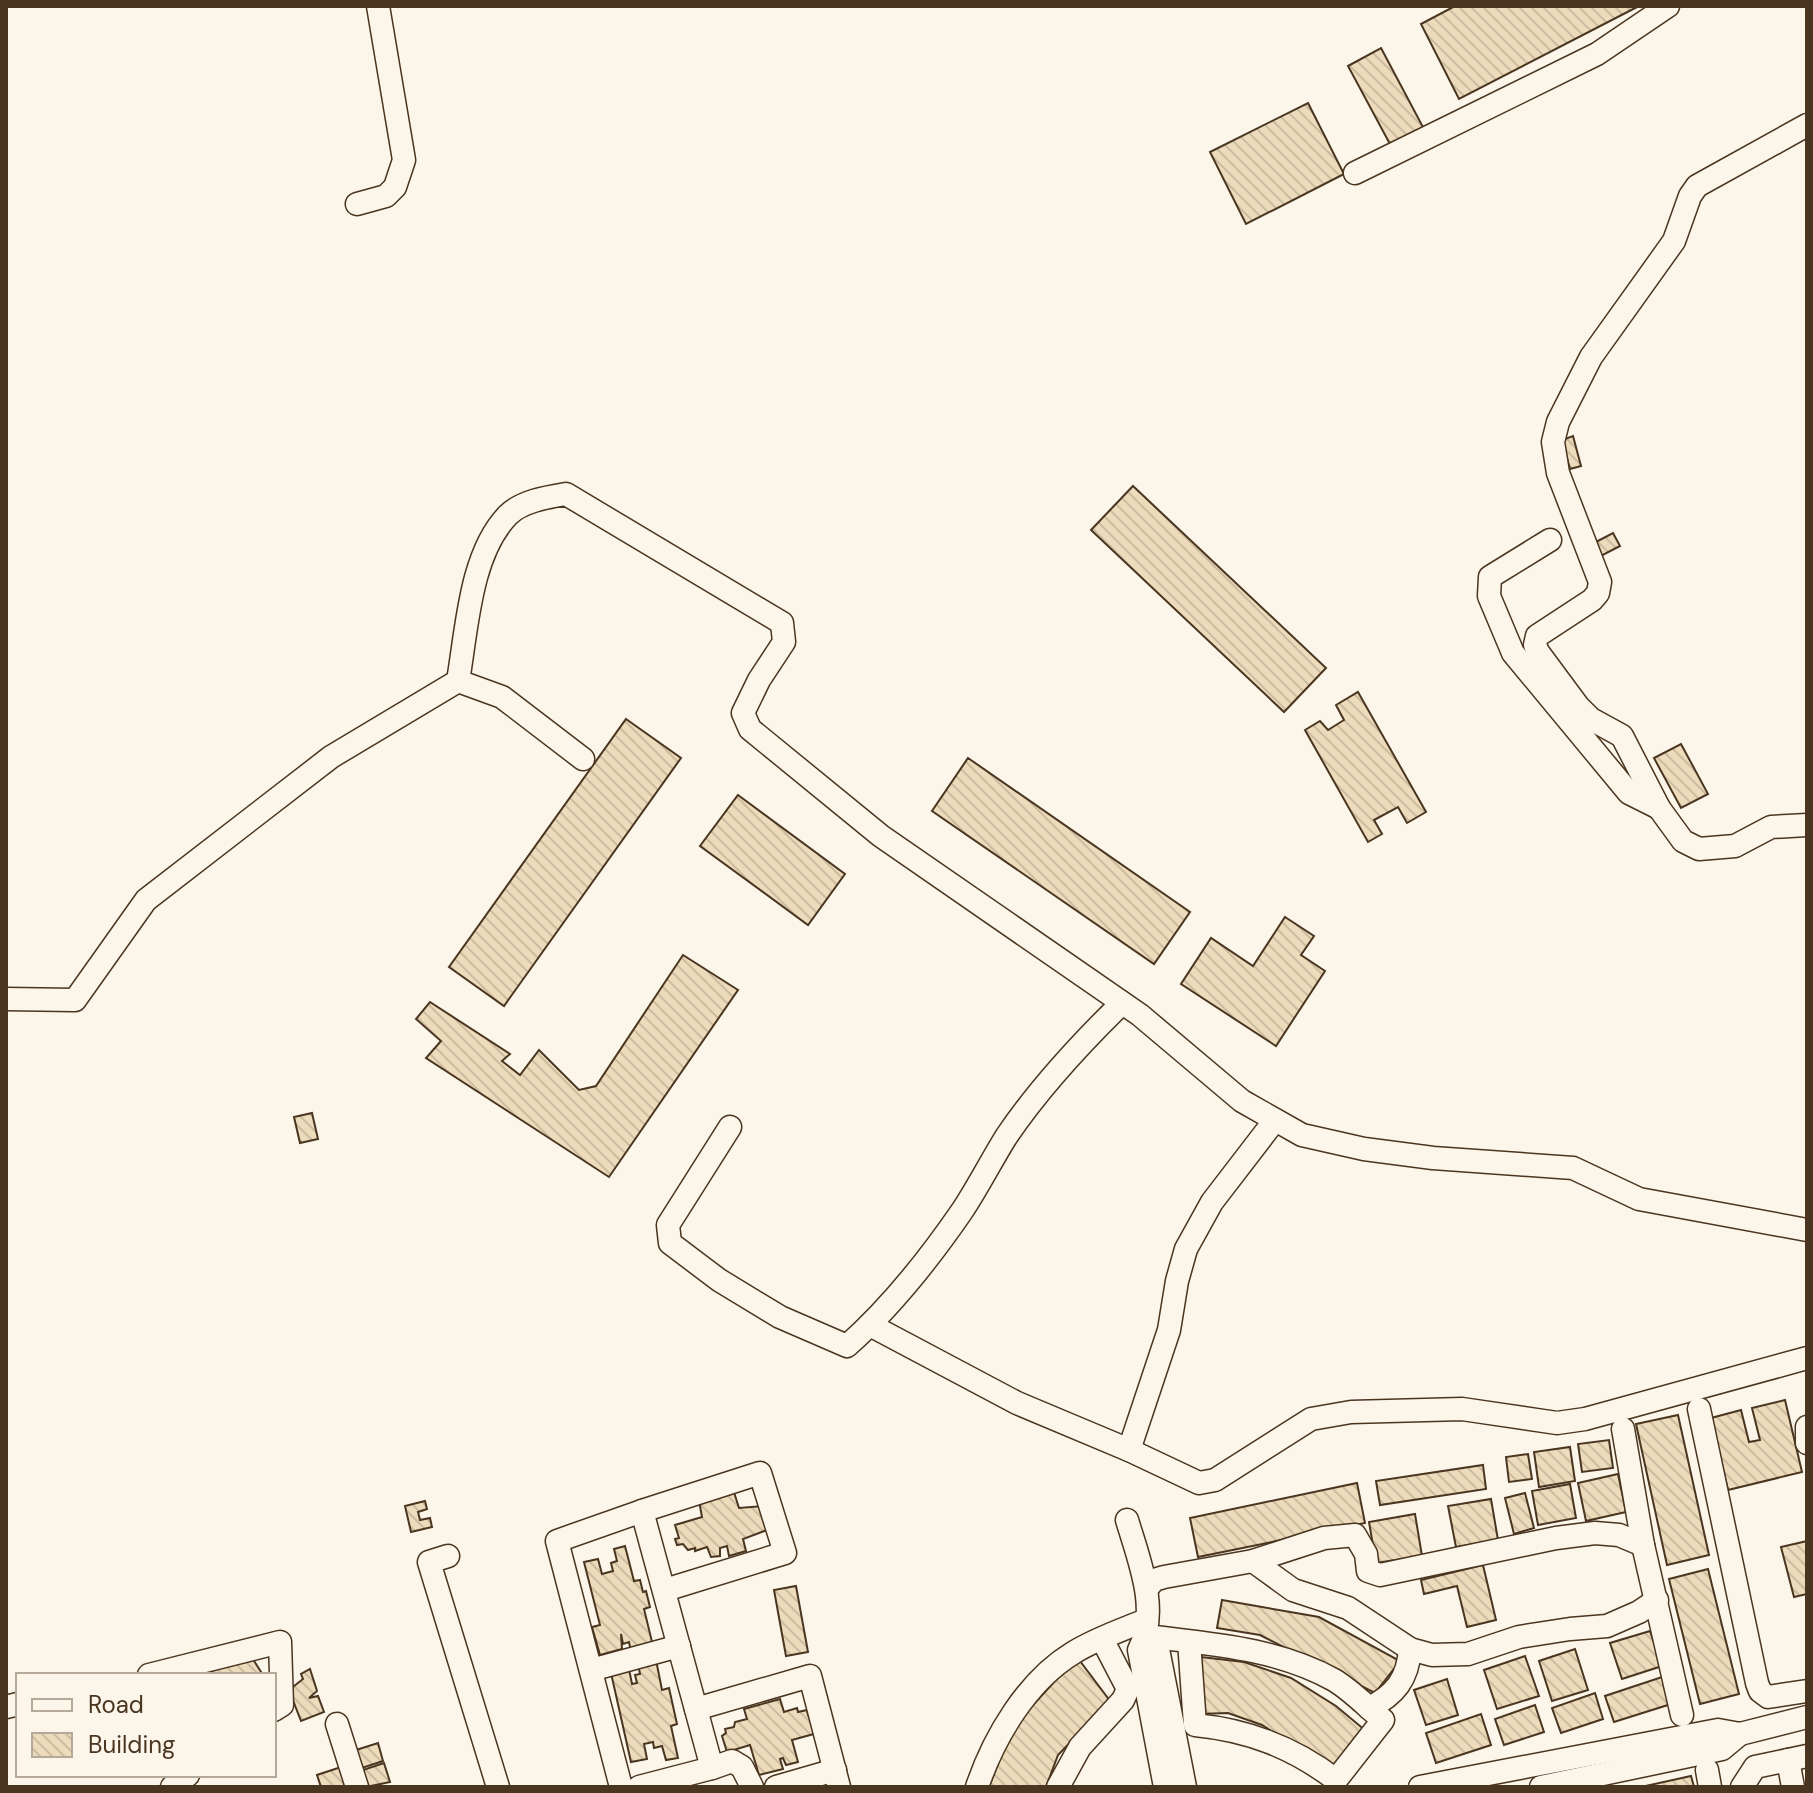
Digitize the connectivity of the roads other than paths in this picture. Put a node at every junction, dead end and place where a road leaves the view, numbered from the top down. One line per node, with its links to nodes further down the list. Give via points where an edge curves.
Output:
1 (378, 6): 5 (street, via 404,160 395,187 386,196)
2 (1668, 6): 4 (street, via 1597,54)
3 (1807, 125): 9 (street, via 1697,186 1674,241 1591,357 1553,442 1558,473 1600,582 1592,600 1537,636 1535,645 1578,706 1622,736)
4 (1355, 173)
5 (357, 204)
6 (1550, 540): 9 (street, via 1490,577 1489,596 1513,653 1629,793)
7 (458, 681): 8 (street, via 502,697); 11 (street, via 331,757 146,900 75,1000); 12 (street, via 482,553 509,513 543,497 566,494 782,623 784,642 743,713 750,729 881,836)
8 (583, 759)
9 (1659, 808): 10 (street, via 1683,841 1699,849 1735,846 1771,827)
10 (1807, 825)
11 (6, 999)
12 (1122, 1003): 13 (street, via 1242,1101); 16 (street, via 1045,1087 963,1210)
13 (1275, 1120): 15 (street, via 1302,1135 1364,1149 1573,1168 1639,1199); 22 (street, via 1212,1202 1186,1249 1169,1330)
14 (730, 1127): 16 (street, via 668,1225 670,1243 780,1317 847,1346)
15 (1807, 1230)
16 (870, 1325): 22 (street, via 1017,1403)
17 (1807, 1358): 22 (street, via 1557,1423 1462,1409 1351,1412 1311,1419 1215,1480 1199,1483)
18 (1699, 1409): 38 (street, via 1760,1691 1768,1697)
19 (1807, 1427): 21 (street)
20 (1623, 1429): 25 (street)
21 (1807, 1443)
22 (1129, 1450)
23 (642, 1511): 29 (street); 29 (street, via 760,1473 785,1553); 36 (street, via 557,1541)
24 (1127, 1520): 28 (street)
25 (1643, 1545): 27 (street, via 1595,1533 1380,1575 1368,1571 1355,1535 1324,1538); 30 (street)
26 (448, 1556): 52 (street, via 429,1562)
27 (1253, 1561): 28 (street, via 1164,1577); 35 (street, via 1293,1590 1348,1608)
28 (1148, 1587): 31 (street)
29 (665, 1590): 34 (street)
30 (1657, 1600): 35 (street, via 1607,1626 1519,1637 1468,1654 1432,1655); 42 (street)
31 (1146, 1628): 32 (street); 33 (street); 59 (street, via 1139,1650); 60 (street, via 1158,1649)
32 (1102, 1639): 57 (street, via 1044,1675 1015,1712); 58 (street, via 1128,1689 1080,1747)
33 (1189, 1641): 39 (street, via 1280,1657 1335,1681); 39 (street, via 1195,1725 1255,1735 1336,1780 1383,1720)
34 (679, 1646): 36 (street); 41 (street)
35 (1410, 1649): 39 (street, via 1409,1666 1398,1688)
36 (591, 1670): 53 (street)
37 (157, 1673): 40 (street, via 280,1642 282,1705)
38 (1807, 1691)
39 (1369, 1708)
40 (276, 1709)
41 (696, 1709): 47 (street); 48 (street, via 810,1676)
42 (1682, 1715)
43 (1807, 1717): 45 (street)
44 (337, 1724): 51 (street)
45 (1740, 1734): 49 (street, via 1718,1730); 62 (street, via 1722,1749)
46 (1797, 1758): 63 (street, via 1755,1767); 64 (street)
47 (712, 1768): 54 (street); 55 (street, via 732,1761 742,1767)
48 (837, 1778): 50 (street)
49 (1512, 1778): 61 (street)
50 (814, 1781): 56 (street)
51 (357, 1787)
52 (498, 1787)
53 (621, 1787)
54 (639, 1787)
55 (752, 1787)
56 (776, 1787)
57 (977, 1787)
58 (1058, 1787)
59 (1165, 1787)
60 (1185, 1787)
61 (1420, 1787)
62 (1541, 1787)
63 (1742, 1787)
64 (1793, 1787)

